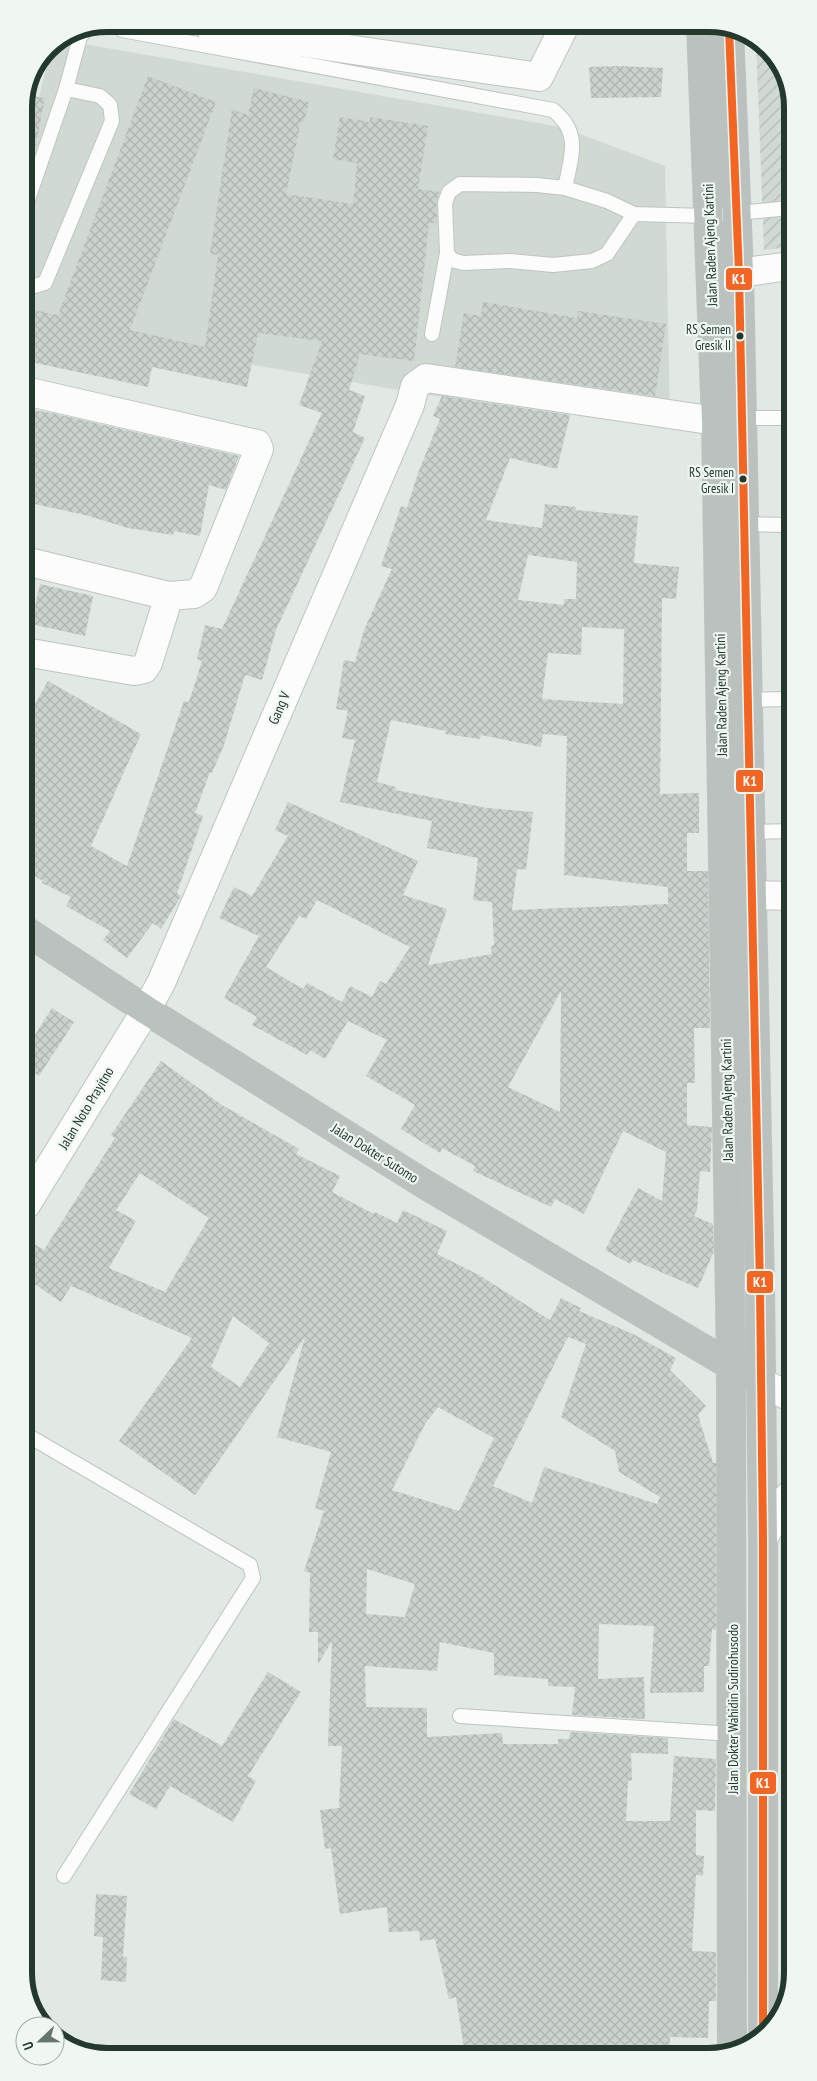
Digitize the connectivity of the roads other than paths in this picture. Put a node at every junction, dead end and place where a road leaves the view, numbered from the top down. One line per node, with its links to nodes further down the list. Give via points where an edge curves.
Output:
1 (133, 32): 9 (lane, via 554,110 564,118 574,141)
2 (233, 32): 3 (street, via 539,77)
3 (560, 33)
4 (701, 33): 13 (highway, Jalan Raden Ajeng Kartini)
5 (729, 35): 11 (highway, Jalan Raden Ajeng Kartini)
6 (80, 38): 7 (lane)
7 (66, 89): 8 (lane); 17 (lane, via 100,96 110,105 112,121 45,283)
8 (33, 185)
9 (565, 188): 12 (lane, via 607,201); 14 (lane, via 460,184 449,192 445,203)
10 (784, 208): 11 (lane)
11 (735, 213): 13 (lane); 16 (highway, Jalan Raden Ajeng Kartini)
12 (634, 214): 13 (lane); 14 (lane, via 607,254 592,261 553,266 510,261 463,263 452,260)
13 (708, 216): 21 (highway, Jalan Raden Ajeng Kartini)
14 (447, 253): 18 (lane)
15 (784, 267): 16 (street)
16 (739, 273): 21 (highway, Jalan Raden Ajeng Kartini)
17 (33, 287)
18 (432, 334)
19 (33, 393): 27 (street, via 256,444 259,452 202,588 194,594)
20 (784, 418): 21 (lane)
21 (729, 420): 22 (highway, Jalan Raden Ajeng Kartini); 24 (highway, Jalan Raden Ajeng Kartini); 37 (street, Gang V, via 426,378 415,386 410,405 169,965)
22 (744, 524): 23 (lane); 25 (highway, Jalan Raden Ajeng Kartini)
23 (784, 526)
24 (718, 556): 25 (highway); 31 (highway, Jalan Raden Ajeng Kartini)
25 (745, 556): 30 (highway, Jalan Raden Ajeng Kartini)
26 (33, 563): 27 (street)
27 (169, 596): 28 (street, via 148,663 140,670)
28 (33, 653)
29 (784, 699): 30 (lane)
30 (748, 700): 31 (lane); 32 (highway, Jalan Raden Ajeng Kartini)
31 (721, 702): 32 (highway, Jalan Raden Ajeng Kartini)
32 (736, 831): 33 (lane); 34 (highway, Jalan Raden Ajeng Kartini); 39 (highway, Jalan Raden Ajeng Kartini)
33 (784, 831)
34 (752, 895): 35 (street); 40 (highway, Jalan Raden Ajeng Kartini)
35 (784, 896)
36 (33, 935): 37 (highway, Jalan Dokter Sutomo)
37 (146, 1010): 38 (street, Jalan Noto Prayitno); 39 (highway, Jalan Dokter Sutomo, via 426,1185)
38 (32, 1195)
39 (731, 1366): 40 (highway, Jalan Dokter Sutomo); 46 (highway, Jalan Dokter Wahidin Sudirohusodo)
40 (761, 1382): 41 (street); 44 (highway)
41 (784, 1394)
42 (32, 1438): 47 (lane, via 250,1564 254,1578)
43 (784, 1501): 44 (street)
44 (763, 1540): 48 (highway)
45 (460, 1716): 46 (lane)
46 (733, 1734): 49 (highway, Jalan Dokter Wahidin Sudirohusodo)
47 (64, 1876)
48 (763, 2025)
49 (732, 2045)

